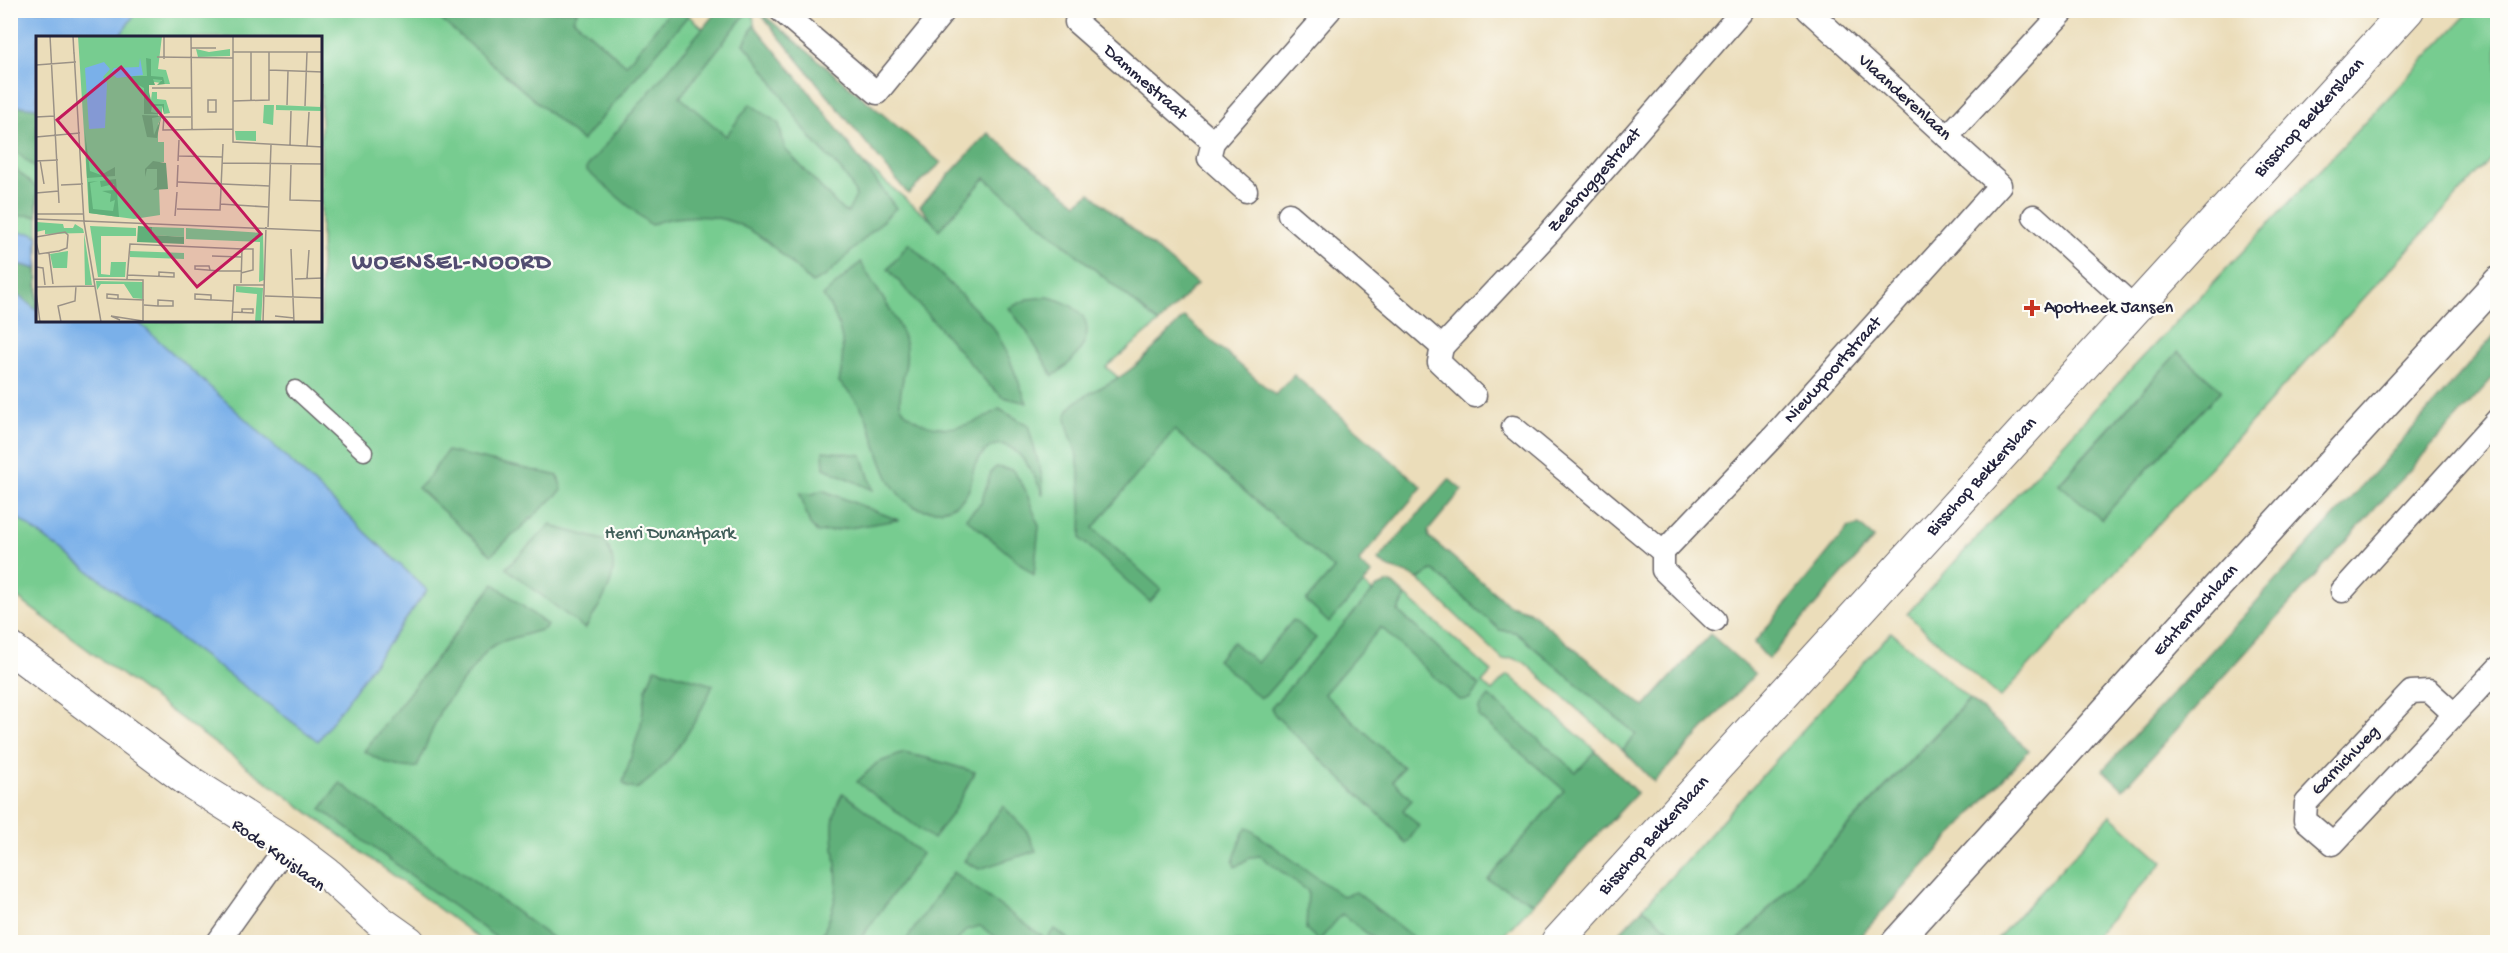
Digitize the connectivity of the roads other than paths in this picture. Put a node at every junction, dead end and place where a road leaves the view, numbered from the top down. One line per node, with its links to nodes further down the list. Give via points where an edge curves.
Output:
1 (780, 10): 2 (street, via 877,93)
2 (945, 10)
3 (1330, 10): 10 (street)
4 (1743, 10): 17 (street, Zeebruggestraat, via 1549,233)
5 (1808, 10): 9 (street, Vlaanderenlaan)
6 (2065, 10): 9 (street)
7 (2408, 10): 16 (main road, Bisschop Bekkerslaan)
8 (1076, 22): 10 (street, Dammestraat)
9 (1947, 137): 11 (street, Vlaanderenlaan)
10 (1213, 142): 12 (street, via 1209,158)
11 (2000, 185): 23 (street, Nieuwpoortstraat, via 1773,438)
12 (1246, 191)
13 (1289, 214): 17 (street)
14 (2034, 216): 16 (street)
15 (2498, 281): 33 (street, Echternachlaan)
16 (2136, 309): 32 (main road, Bisschop Bekkerslaan)
17 (1442, 347): 19 (street, via 1439,362)
18 (295, 389): 22 (street)
19 (1475, 396)
20 (2498, 419): 24 (street)
21 (1513, 427): 23 (street)
22 (364, 452)
23 (1663, 552): 25 (street, via 1663,570)
24 (2342, 591)
25 (1715, 620)
26 (10, 648): 29 (main road, Rode Kruislaan)
27 (2498, 668): 28 (street, Garnichweg)
28 (2454, 714): 28 (street, Garnichweg, via 2333,844 2305,820 2306,803 2410,692 2429,691)
29 (283, 851): 30 (street); 31 (main road, Rode Kruislaan, via 330,876)
30 (218, 942)
31 (409, 942)
32 (1557, 942)
33 (1896, 942)

